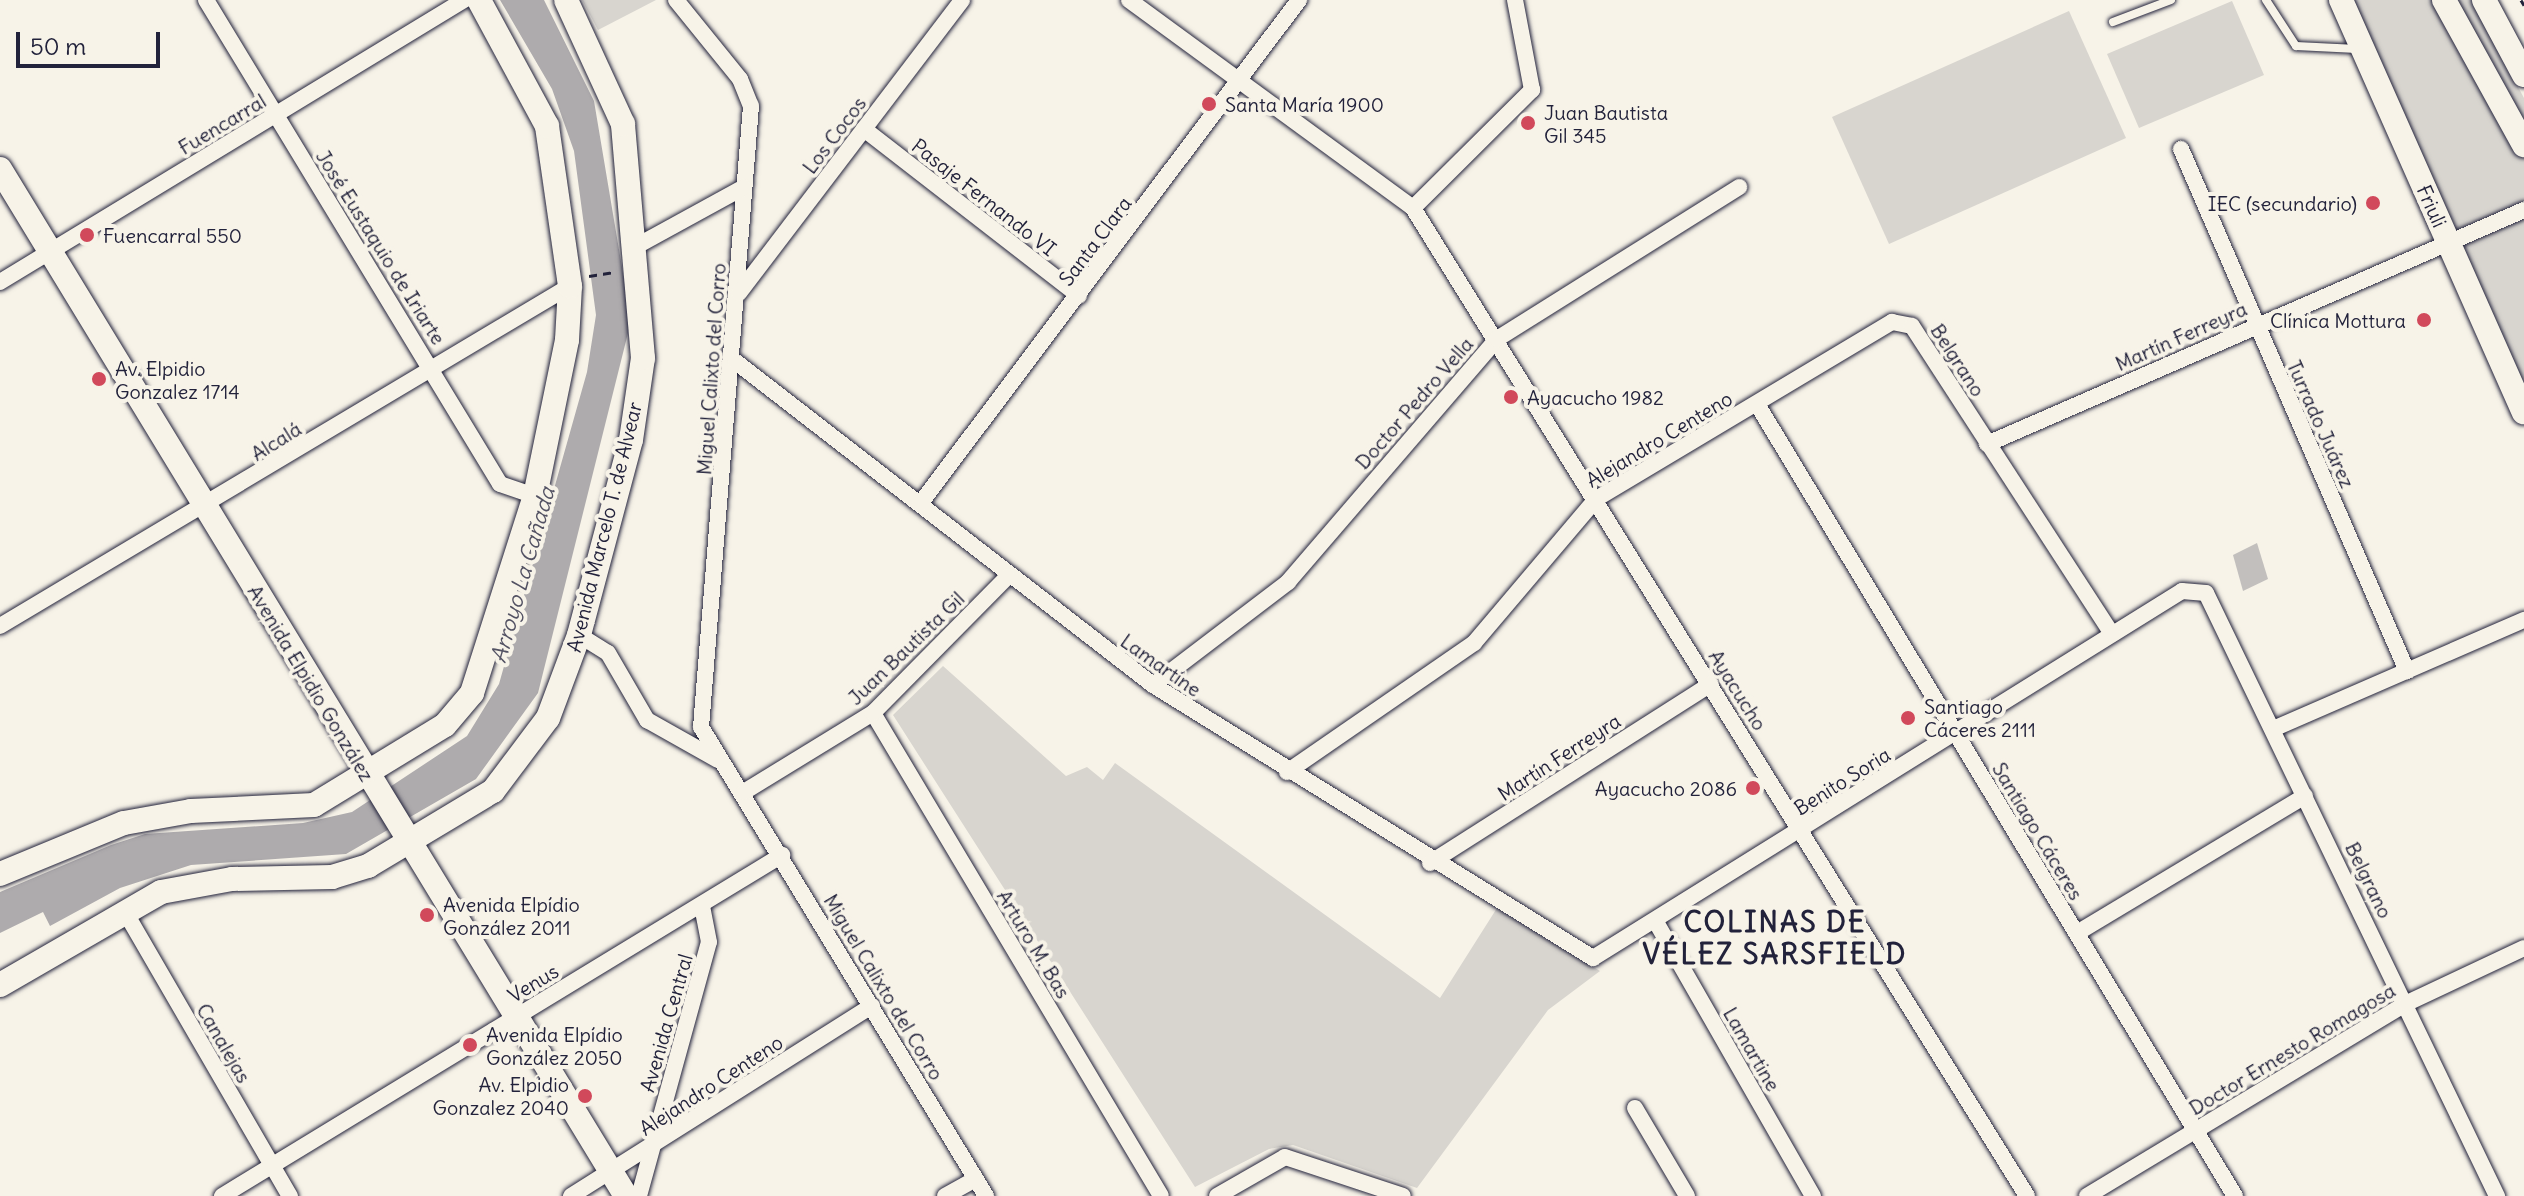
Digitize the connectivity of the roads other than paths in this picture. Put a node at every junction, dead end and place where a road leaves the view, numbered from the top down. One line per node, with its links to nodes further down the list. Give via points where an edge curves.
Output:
1 (206, 0): 19 (street, José Eustaquio de Iriarte)
2 (464, 0): 19 (street, Fuencarral)
3 (479, 0): 32 (main road, via 547,126)
4 (566, 0): 30 (main road, Avenida Marcelo T. de Alvear, via 623,124)
5 (676, 0): 24 (street, Miguel Calixto del Corro, via 748,92)
6 (962, 0): 20 (street, Los Cocos)
7 (1129, 0): 18 (street)
8 (1299, 0): 18 (street, Santa Clara)
9 (1515, 0): 26 (street, via 1531,76 1524,103)
10 (2171, 0): 15 (lane)
11 (2266, 0): 16 (lane, via 2296,46)
12 (2341, 0): 16 (main road, Friuli)
13 (2444, 0): 21 (main road)
14 (2484, 0): 17 (main road)
15 (2113, 22)
16 (2362, 49): 28 (main road, Friuli)
17 (2524, 75)
18 (1237, 84): 26 (street); 34 (street, Santa Clara)
19 (275, 115): 29 (street, Fuencarral); 39 (street, José Eustaquio de Iriarte)
20 (864, 129): 33 (street, Los Cocos); 34 (street, Pasaje Fernando VI)
21 (2524, 145)
22 (2181, 149): 36 (street, Turrado Juárez)
23 (0, 169): 29 (main road, Avenida Elpidio González)
24 (744, 187): 30 (street); 33 (street, Miguel Calixto del Corro)
25 (1739, 187): 37 (street, Doctor Pedro Vella)
26 (1413, 208): 37 (street, Ayacucho)
27 (2524, 210): 28 (street, Martín Ferreyra)
28 (2449, 243): 36 (street, Martín Ferreyra); 41 (main road, Friuli)
29 (50, 251): 31 (street, Fuencarral); 46 (main road, Avenida Elpidio González)
30 (636, 258): 52 (main road, Avenida Marcelo T. de Alvear, via 643,358 636,412)
31 (0, 282)
32 (570, 282): 39 (street, Alcalá); 43 (main road, via 567,340)
33 (738, 294): 38 (street, Miguel Calixto del Corro)
34 (1079, 296): 45 (street, Santa Clara)
35 (1892, 322): 40 (street, Alejandro Centeno); 42 (street, Belgrano, via 1912,326)
36 (2256, 325): 42 (street, Martín Ferreyra); 53 (street, Turrado Juárez)
37 (1497, 339): 44 (street, Ayacucho); 55 (street, Doctor Pedro Vella, via 1288,582)
38 (736, 362): 45 (street, Lamartine); 59 (street, Miguel Calixto del Corro, via 698,712)
39 (432, 368): 43 (street, José Eustaquio de Iriarte, via 500,484); 46 (street, Alcalá)
40 (1757, 404): 44 (street, Alejandro Centeno); 58 (street, Santiago Cáceres)
41 (2524, 412)
42 (1987, 444): 51 (street, Belgrano)
43 (535, 496): 61 (main road, via 472,693 445,725)
44 (1596, 499): 54 (street, Ayacucho); 60 (street, Alejandro Centeno, via 1474,643)
45 (920, 504): 47 (street, Lamartine)
46 (206, 507): 50 (street, Alcalá); 61 (main road, Avenida Elpidio González)
47 (1007, 577): 55 (street, Lamartine); 56 (street, Juan Bautista Gil)
48 (2195, 589): 51 (street, Benito Soria); 57 (street, Belgrano, via 2213,604)
49 (2524, 620): 53 (street)
50 (0, 626)
51 (2112, 634): 58 (street, Benito Soria)
52 (579, 635): 59 (street, Miguel Calixto del Corro, via 608,653 647,720); 65 (main road, Avenida Marcelo T. de Alvear, via 548,718 511,772 472,806)
53 (2407, 671): 57 (street)
54 (1711, 684): 64 (street, Ayacucho); 67 (street, Martín Ferreyra)
55 (1153, 685): 60 (street, Lamartine)
56 (873, 713): 62 (street, Juan Bautista Gil); 92 (street, Arturo M. Bas)
57 (2273, 729): 63 (street, Belgrano)
58 (1956, 733): 64 (street, Benito Soria); 72 (street, Santiago Cáceres)
59 (719, 761): 62 (street, Miguel Calixto del Corro)
60 (1287, 772): 67 (street, Lamartine)
61 (371, 784): 65 (main road, Avenida Elpidio González); 68 (main road, via 302,807 191,811 124,823)
62 (744, 792): 66 (street, Miguel Calixto del Corro)
63 (2305, 796): 72 (street); 76 (street, Belgrano)
64 (1801, 831): 71 (street, Benito Soria); 97 (street, Ayacucho)
65 (405, 838): 70 (main road, Avenida Marcelo T. de Alvear, via 350,873 189,884); 78 (main road, Avenida Elpidio González)
66 (782, 855): 69 (street, Venus); 77 (street, Miguel Calixto del Corro)
67 (1430, 863): 74 (street, Lamartine)
68 (0, 874)
69 (702, 906): 78 (street, Venus); 81 (street, Avenida Central, via 709,942)
70 (124, 910): 75 (main road, Avenida Marcelo T. de Alvear); 82 (street, Canalejas)
71 (1656, 922): 74 (street, Benito Soria); 96 (street, Lamartine)
72 (2077, 933): 80 (street, Santiago Cáceres)
73 (2524, 948): 76 (street, Doctor Ernesto Romagosa)
74 (1593, 958)
75 (0, 985)
76 (2407, 1003): 80 (street, Doctor Ernesto Romagosa); 100 (street, Belgrano)
77 (872, 1006): 81 (street, Alejandro Centeno); 84 (street, Miguel Calixto del Corro)
78 (518, 1015): 82 (street, Venus); 83 (main road, Avenida Elpidio González)
79 (1635, 1108): 95 (street)
80 (2196, 1130): 98 (street, Doctor Ernesto Romagosa); 99 (street, Santiago Cáceres)
81 (651, 1149): 83 (street, Alejandro Centeno); 89 (street, Avenida Central)
82 (272, 1166): 85 (street, Venus); 86 (street, Canalejas)
83 (612, 1171): 87 (street, Alejandro Centeno); 88 (main road, Avenida Elpidio González)
84 (976, 1179): 90 (street); 91 (street, Miguel Calixto del Corro)
85 (222, 1196)
86 (290, 1196)
87 (571, 1196)
88 (626, 1196)
89 (639, 1196)
90 (945, 1196)
91 (986, 1196)
92 (1161, 1196)
93 (1217, 1196): 94 (street, via 1274,1160 1296,1157)
94 (1403, 1196)
95 (1687, 1196)
96 (1813, 1196)
97 (2027, 1196)
98 (2087, 1196)
99 (2235, 1196)
100 (2497, 1196)

